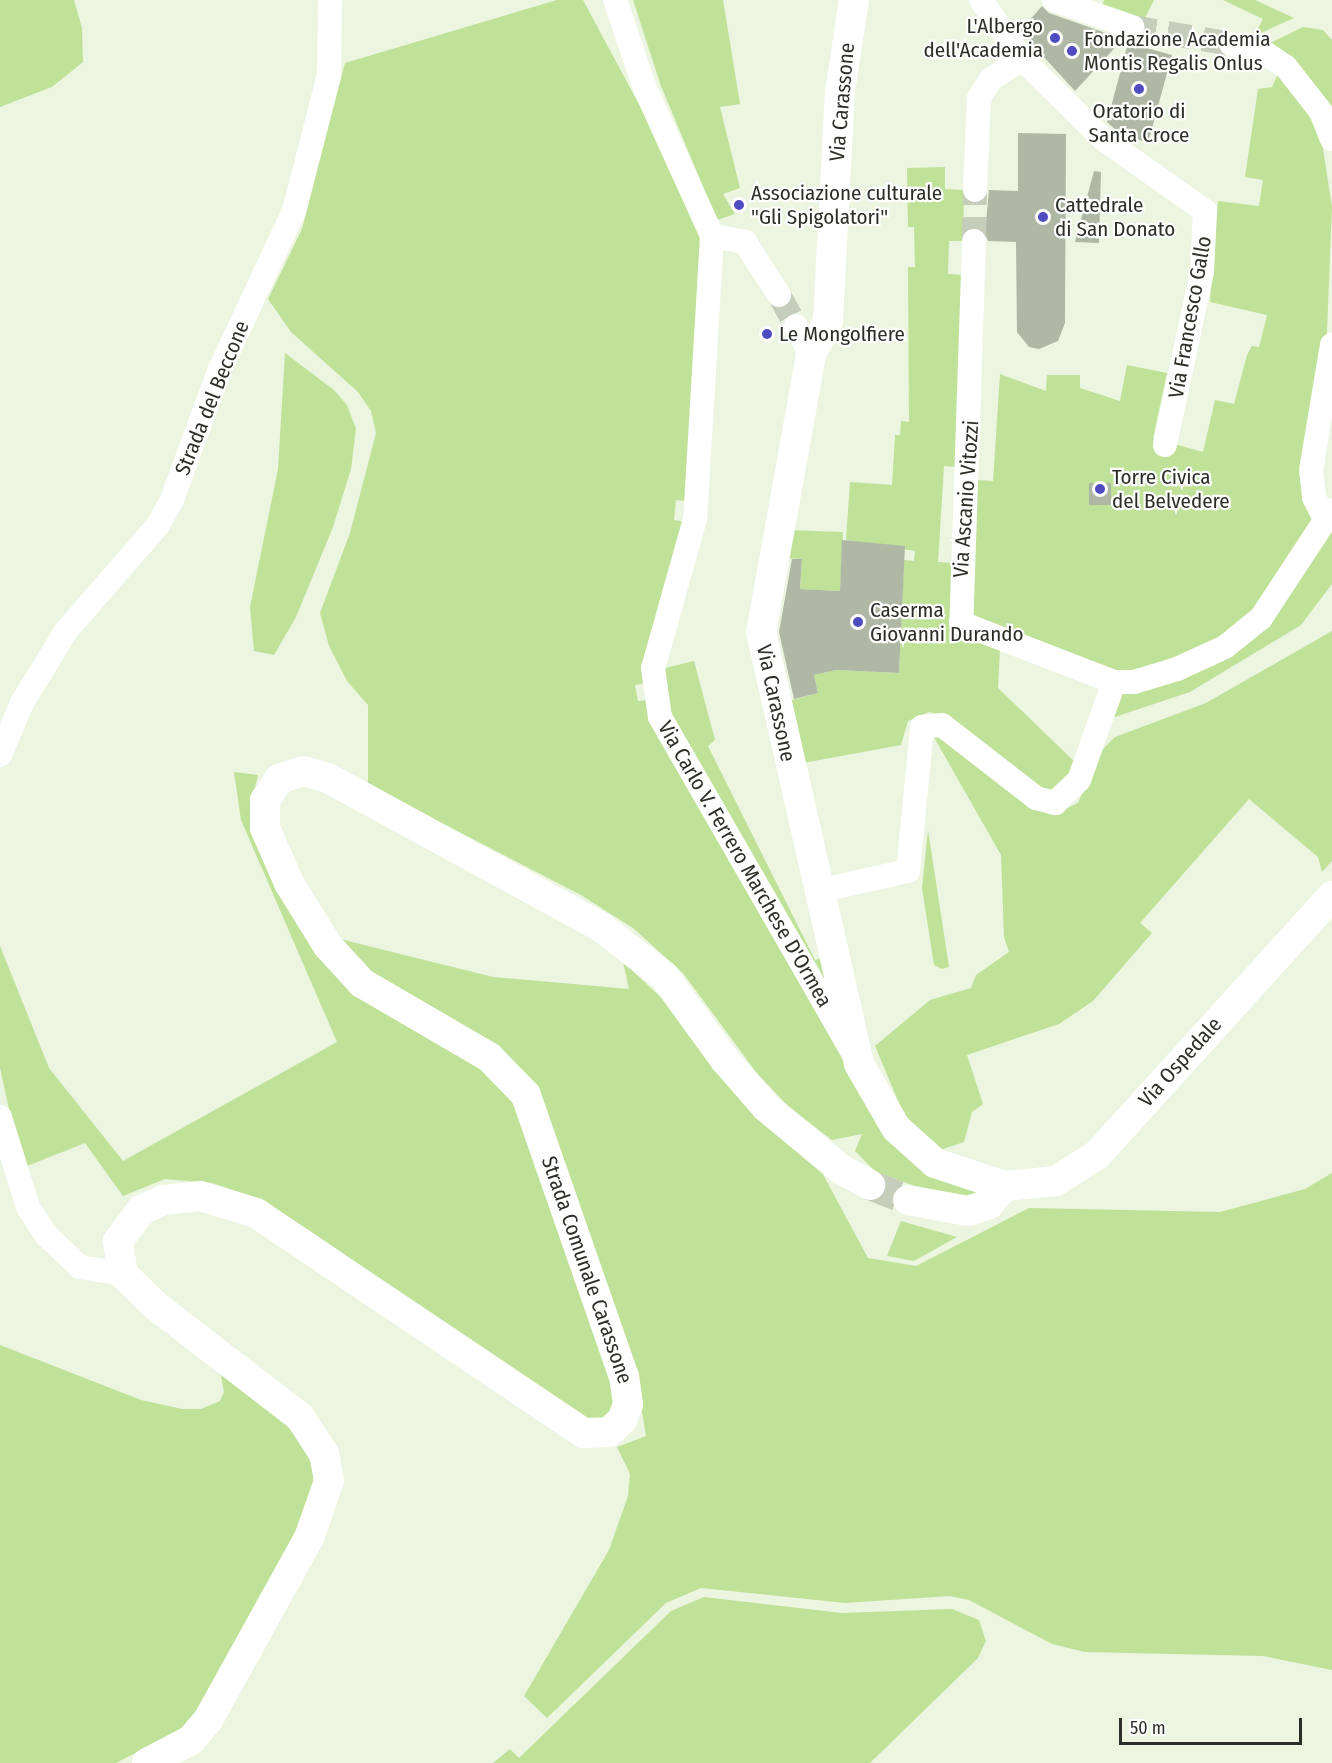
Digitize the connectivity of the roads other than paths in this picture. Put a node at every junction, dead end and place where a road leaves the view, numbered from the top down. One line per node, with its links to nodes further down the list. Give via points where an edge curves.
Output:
1 (330, 0): 20 (street, Strada del Beccone, via 329,75 294,211 223,361 171,502 158,525 66,631 17,712)
2 (615, 0): 11 (street, Via Carlo V. Ferrero Marchese D'Ormea, via 645,88)
3 (854, 0): 16 (street, Via Carassone, via 840,91 828,321)
4 (981, 0): 8 (street, Via Francesco Gallo)
5 (1054, 0): 6 (street)
6 (1132, 27)
7 (1231, 44): 9 (street, via 1265,53 1286,67 1318,107)
8 (1022, 59): 10 (street, via 991,79 977,105); 17 (street, Via Francesco Gallo, via 1102,139 1207,215 1202,272)
9 (1332, 139)
10 (975, 190)
11 (712, 236): 13 (street, via 745,242); 23 (street, Via Carlo V. Ferrero Marchese D'Ormea, via 695,519 652,668 660,717)
12 (974, 241): 19 (street, Via Ascanio Vitozzi, via 972,409 960,620)
13 (779, 295)
14 (796, 326): 16 (street)
15 (1332, 345): 18 (street, via 1311,470 1314,497)
16 (811, 355): 21 (street, Via Carassone, via 760,632)
17 (1165, 445)
18 (1328, 513): 19 (street, Via Ascanio Vitozzi, via 1279,595 1245,632 1192,663 1134,682)
19 (1114, 682): 21 (street, via 1079,780 1055,803 1036,798 942,725 922,727 908,871)
20 (0, 755)
21 (818, 891): 23 (street, Via Carassone)
22 (1332, 896): 26 (street, Via Ospedale, via 1097,1155 1056,1181)
23 (859, 1064): 26 (street, Via Carassone, via 889,1118 920,1153 952,1172)
24 (0, 1117): 28 (street, via 28,1207 46,1235 80,1267)
25 (870, 1185): 28 (street, Strada Comunale Carassone, via 842,1170 766,1107 725,1060 664,976 625,944 570,908 328,778 294,772 270,790 263,814 289,883 328,946 362,983 489,1057 526,1095 624,1377 627,1409 609,1432 594,1436 580,1432 273,1223 226,1201 181,1196 141,1210 118,1241)
26 (1004, 1186): 27 (street, via 989,1203 968,1211)
27 (909, 1200)
28 (123, 1274): 29 (street, via 156,1306 300,1417 324,1454 328,1481 312,1531 218,1704 190,1740)
29 (147, 1763)

